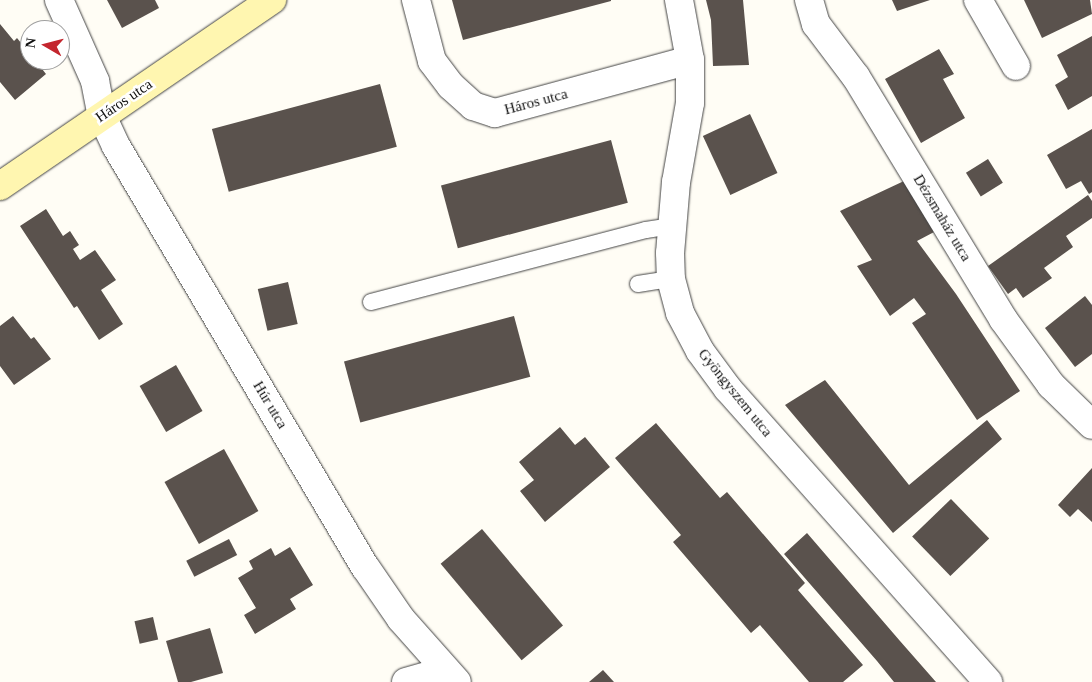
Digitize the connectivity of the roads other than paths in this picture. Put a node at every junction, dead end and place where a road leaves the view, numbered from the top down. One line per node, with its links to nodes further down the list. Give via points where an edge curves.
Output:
1 (59, 0): 9 (street, Húr utca, via 95,81)
2 (272, 0): 9 (street, Háros utca)
3 (416, 0): 7 (street, Háros utca, via 432,61 450,86 473,106 495,113)
4 (679, 0): 7 (street, Gyöngyszem utca)
5 (809, 0): 15 (street, Dézsmaház utca, via 816,24 856,77 1003,319 1051,385)
6 (978, 0): 8 (street)
7 (690, 60): 11 (street, Gyöngyszem utca, via 690,103)
8 (1016, 66)
9 (102, 116): 10 (street, Háros utca); 16 (street, Húr utca, via 116,146 366,568 401,619)
10 (0, 186)
11 (671, 226): 12 (street, Gyöngyszem utca); 14 (lane)
12 (671, 279): 13 (lane); 18 (street, Gyöngyszem utca, via 680,313 700,351 728,388)
13 (638, 284)
14 (371, 302)
15 (1092, 425)
16 (451, 676): 17 (street)
17 (406, 682)
18 (988, 682)

